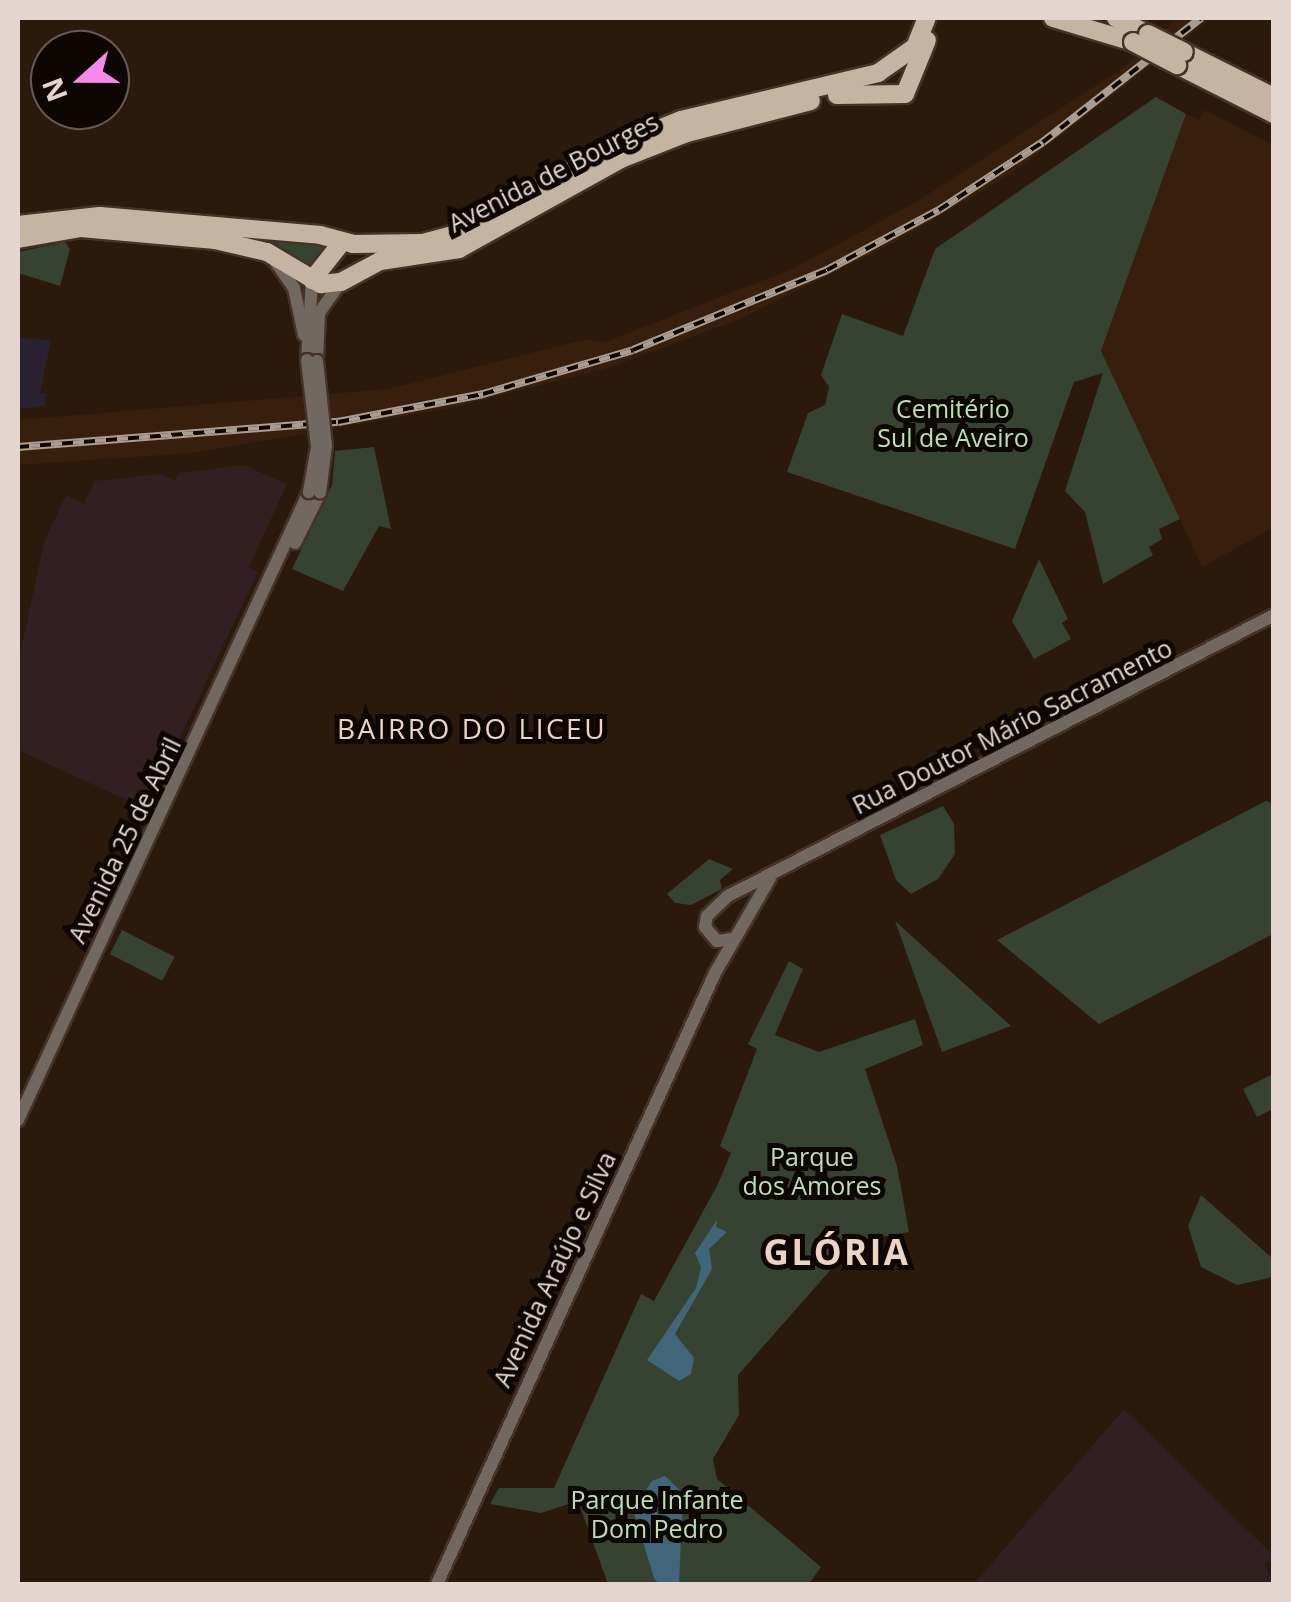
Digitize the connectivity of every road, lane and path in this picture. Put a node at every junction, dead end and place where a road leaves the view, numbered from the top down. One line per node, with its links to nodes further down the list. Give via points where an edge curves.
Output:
1 (927, 18): 9 (main road, Avenida de Bourges, via 915,47)
2 (935, 18): 11 (main road, Avenida de Bourges, via 905,94)
3 (1053, 18): 7 (main road)
4 (1082, 18): 7 (main road)
5 (1116, 18): 7 (main road)
6 (1126, 18): 7 (main road)
7 (1140, 38): 8 (main road, bridge)
8 (1181, 58): 10 (main road); 12 (main road)
9 (878, 73): 11 (main road, via 874,87); 15 (main road, Avenida de Bourges, via 682,120 614,147 450,236)
10 (1274, 96)
11 (881, 98): 18 (main road, Avenida de Bourges, via 854,91 687,133 622,159 460,249 380,261)
12 (1274, 114)
13 (18, 225): 15 (main road, Avenida de Bourges, via 100,216)
14 (18, 239): 16 (main road, via 106,228)
15 (342, 242): 17 (main road); 18 (main road, via 348,263)
16 (267, 252): 17 (main road); 19 (street, via 294,288)
17 (312, 280): 18 (main road); 19 (street, Avenida 25 de Abril)
18 (341, 282): 20 (street, Avenida 25 de Abril, via 319,313)
19 (304, 336): 20 (street, Avenida 25 de Abril)
20 (312, 361): 28 (street, Avenida 25 de Abril, bridge, via 314,493)
21 (1274, 615): 22 (street, Rua Doutor Mário Sacramento)
22 (770, 878): 23 (street, Rua Doutor Mário Sacramento); 24 (street)
23 (717, 907): 24 (street, via 733,909); 25 (street, via 705,921)
24 (741, 924): 26 (street)
25 (712, 938): 26 (street); 27 (street)
26 (732, 940): 27 (street, Avenida Araújo e Silva)
27 (716, 973): 29 (street, Avenida Araújo e Silva)
28 (18, 1120)
29 (436, 1584)

